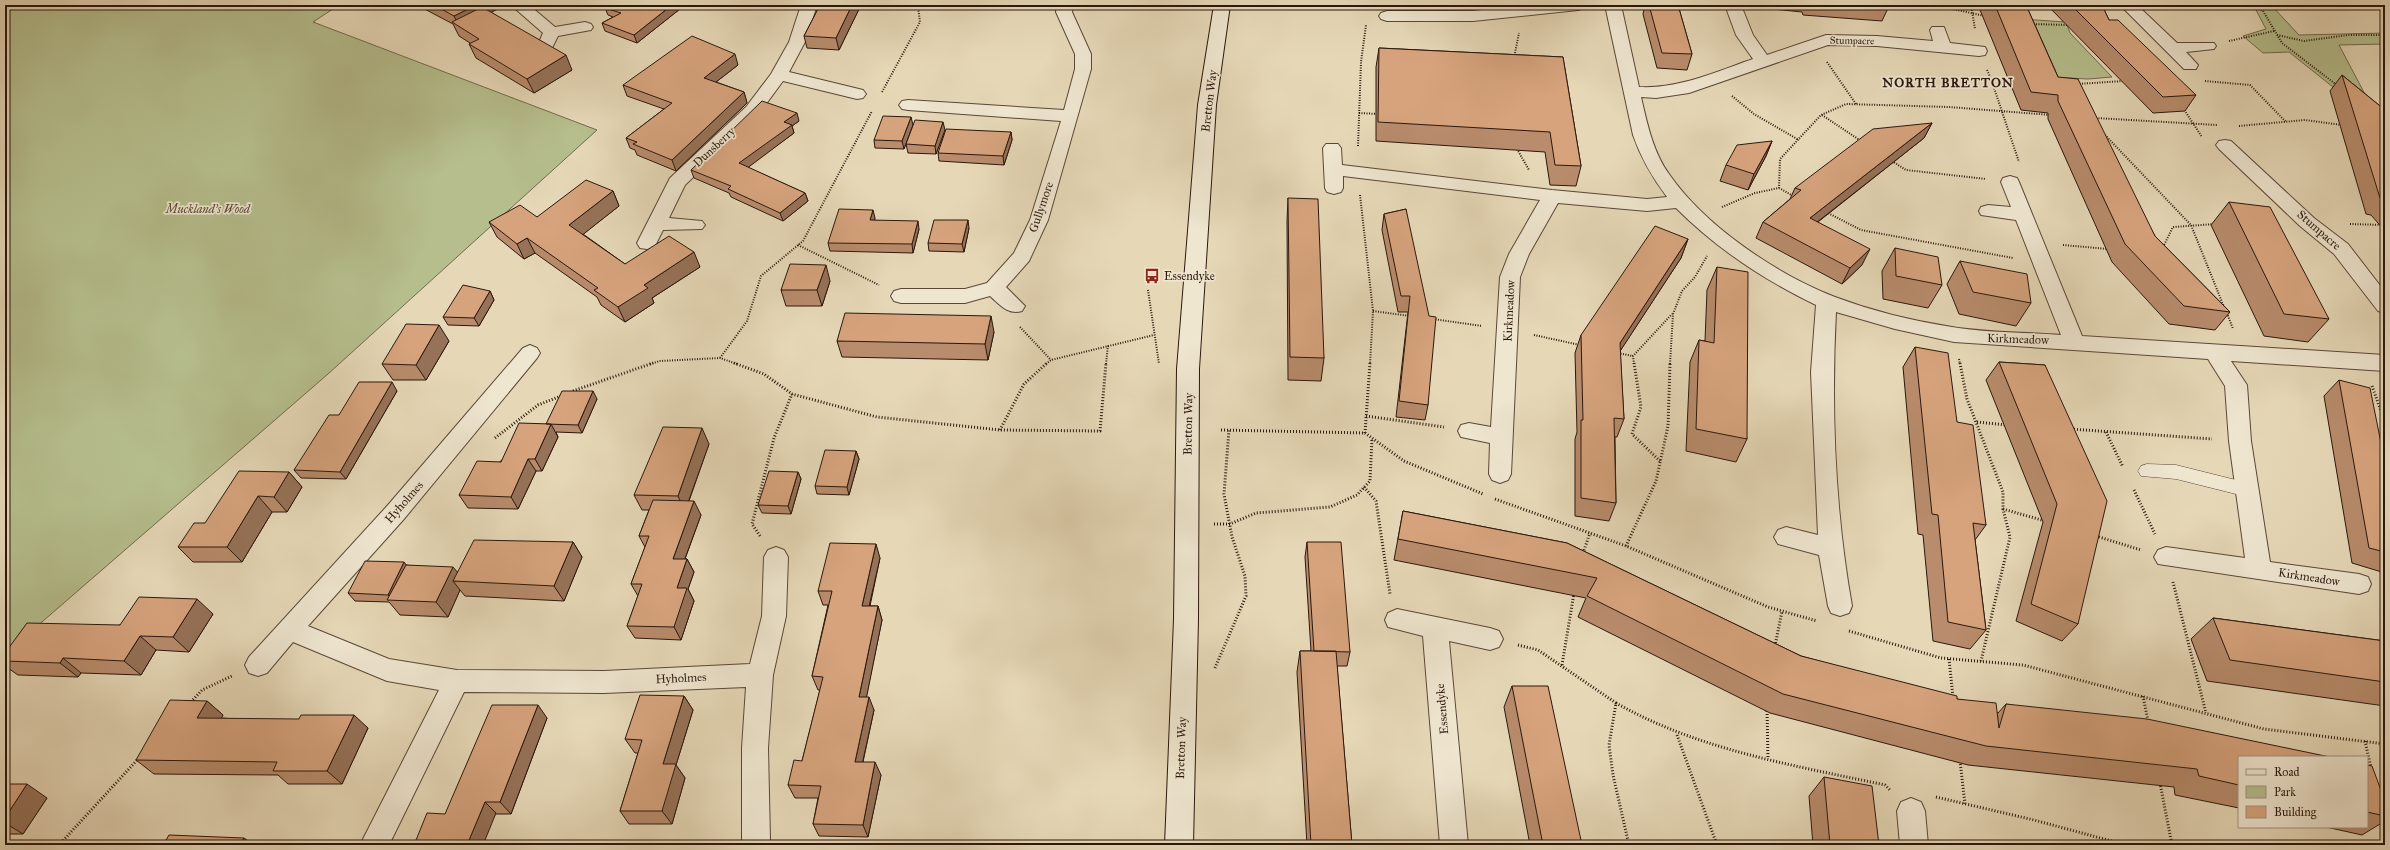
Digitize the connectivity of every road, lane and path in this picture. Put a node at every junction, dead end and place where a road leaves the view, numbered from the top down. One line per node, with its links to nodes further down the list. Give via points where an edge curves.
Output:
1 (519, 5): 23 (street)
2 (809, 5): 35 (street, Dunsberry, via 797,42)
3 (920, 5): 47 (path, via 920,22)
4 (1065, 5): 56 (street, Gullymore, via 1064,12 1083,54 1083,69)
5 (1222, 5): 123 (street, Bretton Way, via 1207,105)
6 (1578, 5): 13 (street)
7 (1613, 5): 45 (street, Kirkmeadow)
8 (1733, 5): 33 (street, via 1743,36)
9 (1934, 5): 14 (path)
10 (1971, 5): 14 (path)
11 (2128, 5): 30 (street)
12 (2255, 5): 22 (path, via 2263,11)
13 (1518, 11): 15 (street, via 1411,25); 32 (path, via 1519,37)
14 (1972, 13): 16 (path)
15 (1387, 16)
16 (1986, 16)
17 (1366, 21): 53 (path)
18 (2028, 24): 19 (path)
19 (2073, 24)
20 (585, 27): 23 (street)
21 (1938, 30): 29 (street)
22 (2274, 31): 25 (path); 28 (path)
23 (552, 32): 27 (street)
24 (2385, 35): 25 (path, via 2304,41)
25 (2277, 36): 43 (path, via 2282,43)
26 (1814, 44): 29 (street, Stumpacre, via 1834,40); 33 (street, Stumpacre); 48 (path)
27 (545, 46)
28 (2208, 46): 30 (street)
29 (1943, 47): 31 (street, Stumpacre)
30 (2173, 48): 34 (street)
31 (1979, 51): 37 (path)
32 (1513, 61)
33 (1764, 61): 36 (street, Stumpacre)
34 (2190, 64)
35 (779, 75): 46 (street); 87 (street, Dunsberry, via 752,111 677,182)
36 (1712, 79): 45 (street, Stumpacre, via 1683,89 1656,93); 66 (path, via 1754,114)
37 (1990, 79): 38 (path); 52 (path)
38 (2014, 80)
39 (2125, 81): 42 (path)
40 (2204, 81): 58 (path, via 2250,85)
41 (2069, 83): 42 (path)
42 (2077, 84): 44 (path)
43 (2342, 89)
44 (2081, 91)
45 (1633, 92): 82 (street, Kirkmeadow, via 1648,152 1660,176)
46 (857, 94)
47 (881, 94)
48 (1856, 104): 52 (path); 54 (path, via 1846,104)
49 (2181, 105): 59 (path)
50 (908, 106): 56 (street, via 978,102)
51 (874, 108): 94 (path, via 827,199 803,241)
52 (2003, 111): 57 (path); 77 (path, via 2023,174)
53 (1359, 113): 55 (path); 76 (path)
54 (1821, 114): 66 (path); 67 (path)
55 (1382, 115)
56 (1071, 116): 98 (street, Gullymore, via 1029,241 1022,256)
57 (2059, 116)
58 (2286, 122): 62 (path, via 2247,127); 63 (path, via 2305,120)
59 (2192, 123): 60 (path, via 2095,118); 61 (path)
60 (2098, 124)
61 (2223, 125)
62 (2231, 126)
63 (2348, 126)
64 (2102, 129): 65 (path)
65 (2108, 139): 69 (path); 90 (path)
66 (1799, 140): 79 (path, via 1780,159)
67 (1867, 145)
68 (2225, 145): 74 (street, Stumpacre)
69 (2111, 147)
70 (1332, 148): 75 (street)
71 (1517, 148): 80 (path)
72 (1887, 158): 77 (path, via 1906,170)
73 (2263, 160): 74 (street)
74 (2244, 162): 103 (street, Stumpacre, via 2307,222 2342,249)
75 (1334, 170): 76 (street); 78 (street)
76 (1357, 171): 80 (street); 104 (path)
77 (2010, 182): 85 (street)
78 (1334, 188)
79 (1779, 188): 81 (path); 86 (path, via 1755,193)
80 (1543, 195): 82 (street, via 1647,205); 108 (street, Kirkmeadow, via 1510,277)
81 (1800, 199)
82 (1681, 200): 86 (street, Kirkmeadow)
83 (1820, 209): 97 (path, via 1861,230 1976,253)
84 (1988, 210): 85 (street)
85 (2024, 215): 91 (street)
86 (1697, 217): 93 (street, Kirkmeadow)
87 (656, 224): 89 (street); 92 (street, Dunsberry)
88 (2217, 224): 90 (path)
89 (695, 225)
90 (2191, 225): 96 (path, via 2173,227 2163,248); 117 (path)
91 (2035, 242): 95 (path); 97 (street)
92 (647, 243)
93 (1728, 244): 101 (street, Kirkmeadow, via 1777,275); 105 (path, via 1713,249 1704,259 1695,277 1682,291)
94 (798, 245): 100 (path); 119 (path, via 761,276 747,321)
95 (2113, 250)
96 (2158, 250)
97 (2043, 263): 111 (street)
98 (994, 288): 100 (street, via 965,296); 102 (street)
99 (1148, 290): 109 (path)
100 (901, 296)
101 (1826, 301): 110 (street, Kirkmeadow, via 1909,327); 154 (street, via 1822,372)
102 (1015, 306): 120 (path, via 1018,325)
103 (2385, 306)
104 (1373, 311): 106 (path); 125 (path)
105 (1673, 314): 118 (path); 140 (path, via 1668,426)
106 (1418, 317)
107 (1426, 318): 108 (path)
108 (1508, 329): 113 (path); 136 (street, Kirkmeadow)
109 (1154, 335): 112 (path); 123 (path, via 1162,380)
110 (1954, 335): 111 (street, Kirkmeadow); 126 (path, via 1967,399)
111 (2074, 341): 116 (street, Kirkmeadow)
112 (1108, 345): 120 (path); 130 (path, via 1100,431)
113 (1586, 346)
114 (1610, 351): 118 (path)
115 (530, 353): 166 (street, Hyholmes, via 523,374)
116 (2215, 353): 117 (street, Kirkmeadow); 138 (street, via 2236,385)
117 (2244, 354): 121 (street, Kirkmeadow)
118 (1633, 356): 140 (path, via 1641,407 1632,434)
119 (720, 358): 124 (path, via 764,374); 139 (path, via 660,361 622,373 538,405)
120 (1051, 360): 130 (path, via 1024,384)
121 (2362, 361): 122 (street, Kirkmeadow); 127 (path)
122 (2385, 363)
123 (1188, 381): 176 (street, Bretton Way)
124 (792, 394): 130 (path, via 877,417); 156 (path, via 774,438 752,524)
125 (1366, 416): 133 (path); 135 (path)
126 (1977, 422): 128 (path); 147 (path, via 2004,492)
127 (2385, 422)
128 (2015, 425)
129 (2068, 429): 134 (path)
130 (1000, 430)
131 (1221, 430): 132 (path)
132 (1229, 430): 135 (path); 149 (path, via 1224,494)
133 (1468, 431): 136 (street)
134 (2106, 432): 138 (path); 143 (path)
135 (1365, 433): 137 (path)
136 (1502, 436): 142 (street, Kirkmeadow)
137 (1372, 438): 144 (path, via 1370,481); 150 (path, via 1404,461 1501,502)
138 (2240, 441): 146 (street)
139 (488, 442)
140 (1661, 462): 153 (path, via 1656,481)
141 (2148, 471): 146 (lane, via 2176,472)
142 (1500, 474)
143 (2126, 474)
144 (1364, 487): 149 (path, via 1357,495 1330,507 1256,513); 163 (path, via 1376,501 1386,576)
145 (2133, 488): 155 (path)
146 (2248, 490): 158 (street)
147 (2003, 509): 148 (path); 171 (path, via 2010,537)
148 (2048, 522)
149 (1230, 524): 176 (path, via 1245,576 1246,596 1210,682)
150 (1590, 533): 153 (path); 157 (path)
151 (2092, 535): 155 (path)
152 (1786, 537): 154 (street)
153 (1626, 546): 162 (path)
154 (1830, 548): 161 (street)
155 (2166, 557): 158 (street, Kirkmeadow); 182 (path)
156 (776, 558): 174 (street, via 774,616)
157 (1581, 560)
158 (2259, 569): 159 (street, Kirkmeadow)
159 (2359, 584)
160 (1574, 589): 173 (path)
161 (1840, 606)
162 (1782, 611): 164 (path); 169 (path)
163 (1397, 620): 165 (street)
164 (1819, 622)
165 (1436, 628): 168 (street); 201 (street, Essendyke)
166 (290, 629): 172 (street, Hyholmes); 175 (street, Hyholmes, via 387,670)
167 (1848, 630): 170 (path)
168 (1490, 639): 173 (path, via 1538,650)
169 (1774, 650)
170 (1949, 659): 171 (path); 180 (path)
171 (1981, 661): 177 (path, via 2023,665)
172 (258, 665): 181 (path, via 202,690)
173 (1562, 665): 179 (path)
174 (760, 675): 175 (street, Hyholmes, via 604,682); 196 (street, via 755,748)
175 (457, 681): 199 (street)
176 (1183, 692): 200 (street, Bretton Way)
177 (2143, 696): 182 (path); 183 (path)
178 (1768, 700): 189 (path)
179 (1616, 703): 184 (path, via 1638,718); 202 (path, via 1610,746 1613,775)
180 (1954, 705)
181 (187, 706)
182 (2206, 713): 185 (path, via 2264,729)
183 (2149, 728)
184 (1677, 735): 189 (path); 203 (path)
185 (2365, 742): 186 (path); 190 (path)
186 (2385, 744)
187 (140, 757): 198 (path)
188 (1960, 758): 195 (path)
189 (1768, 759): 192 (path)
190 (2372, 770)
191 (2158, 774): 207 (path)
192 (1885, 785): 193 (path); 194 (path)
193 (1892, 787)
194 (1920, 803): 195 (path); 204 (street)
195 (1964, 804): 197 (path)
196 (756, 840)
197 (2110, 841): 205 (path); 206 (path)
198 (59, 845)
199 (374, 845)
200 (1179, 845)
201 (1454, 845)
202 (1629, 845)
203 (1717, 845)
204 (1914, 845)
205 (2111, 845)
206 (2126, 845)
207 (2172, 845)

